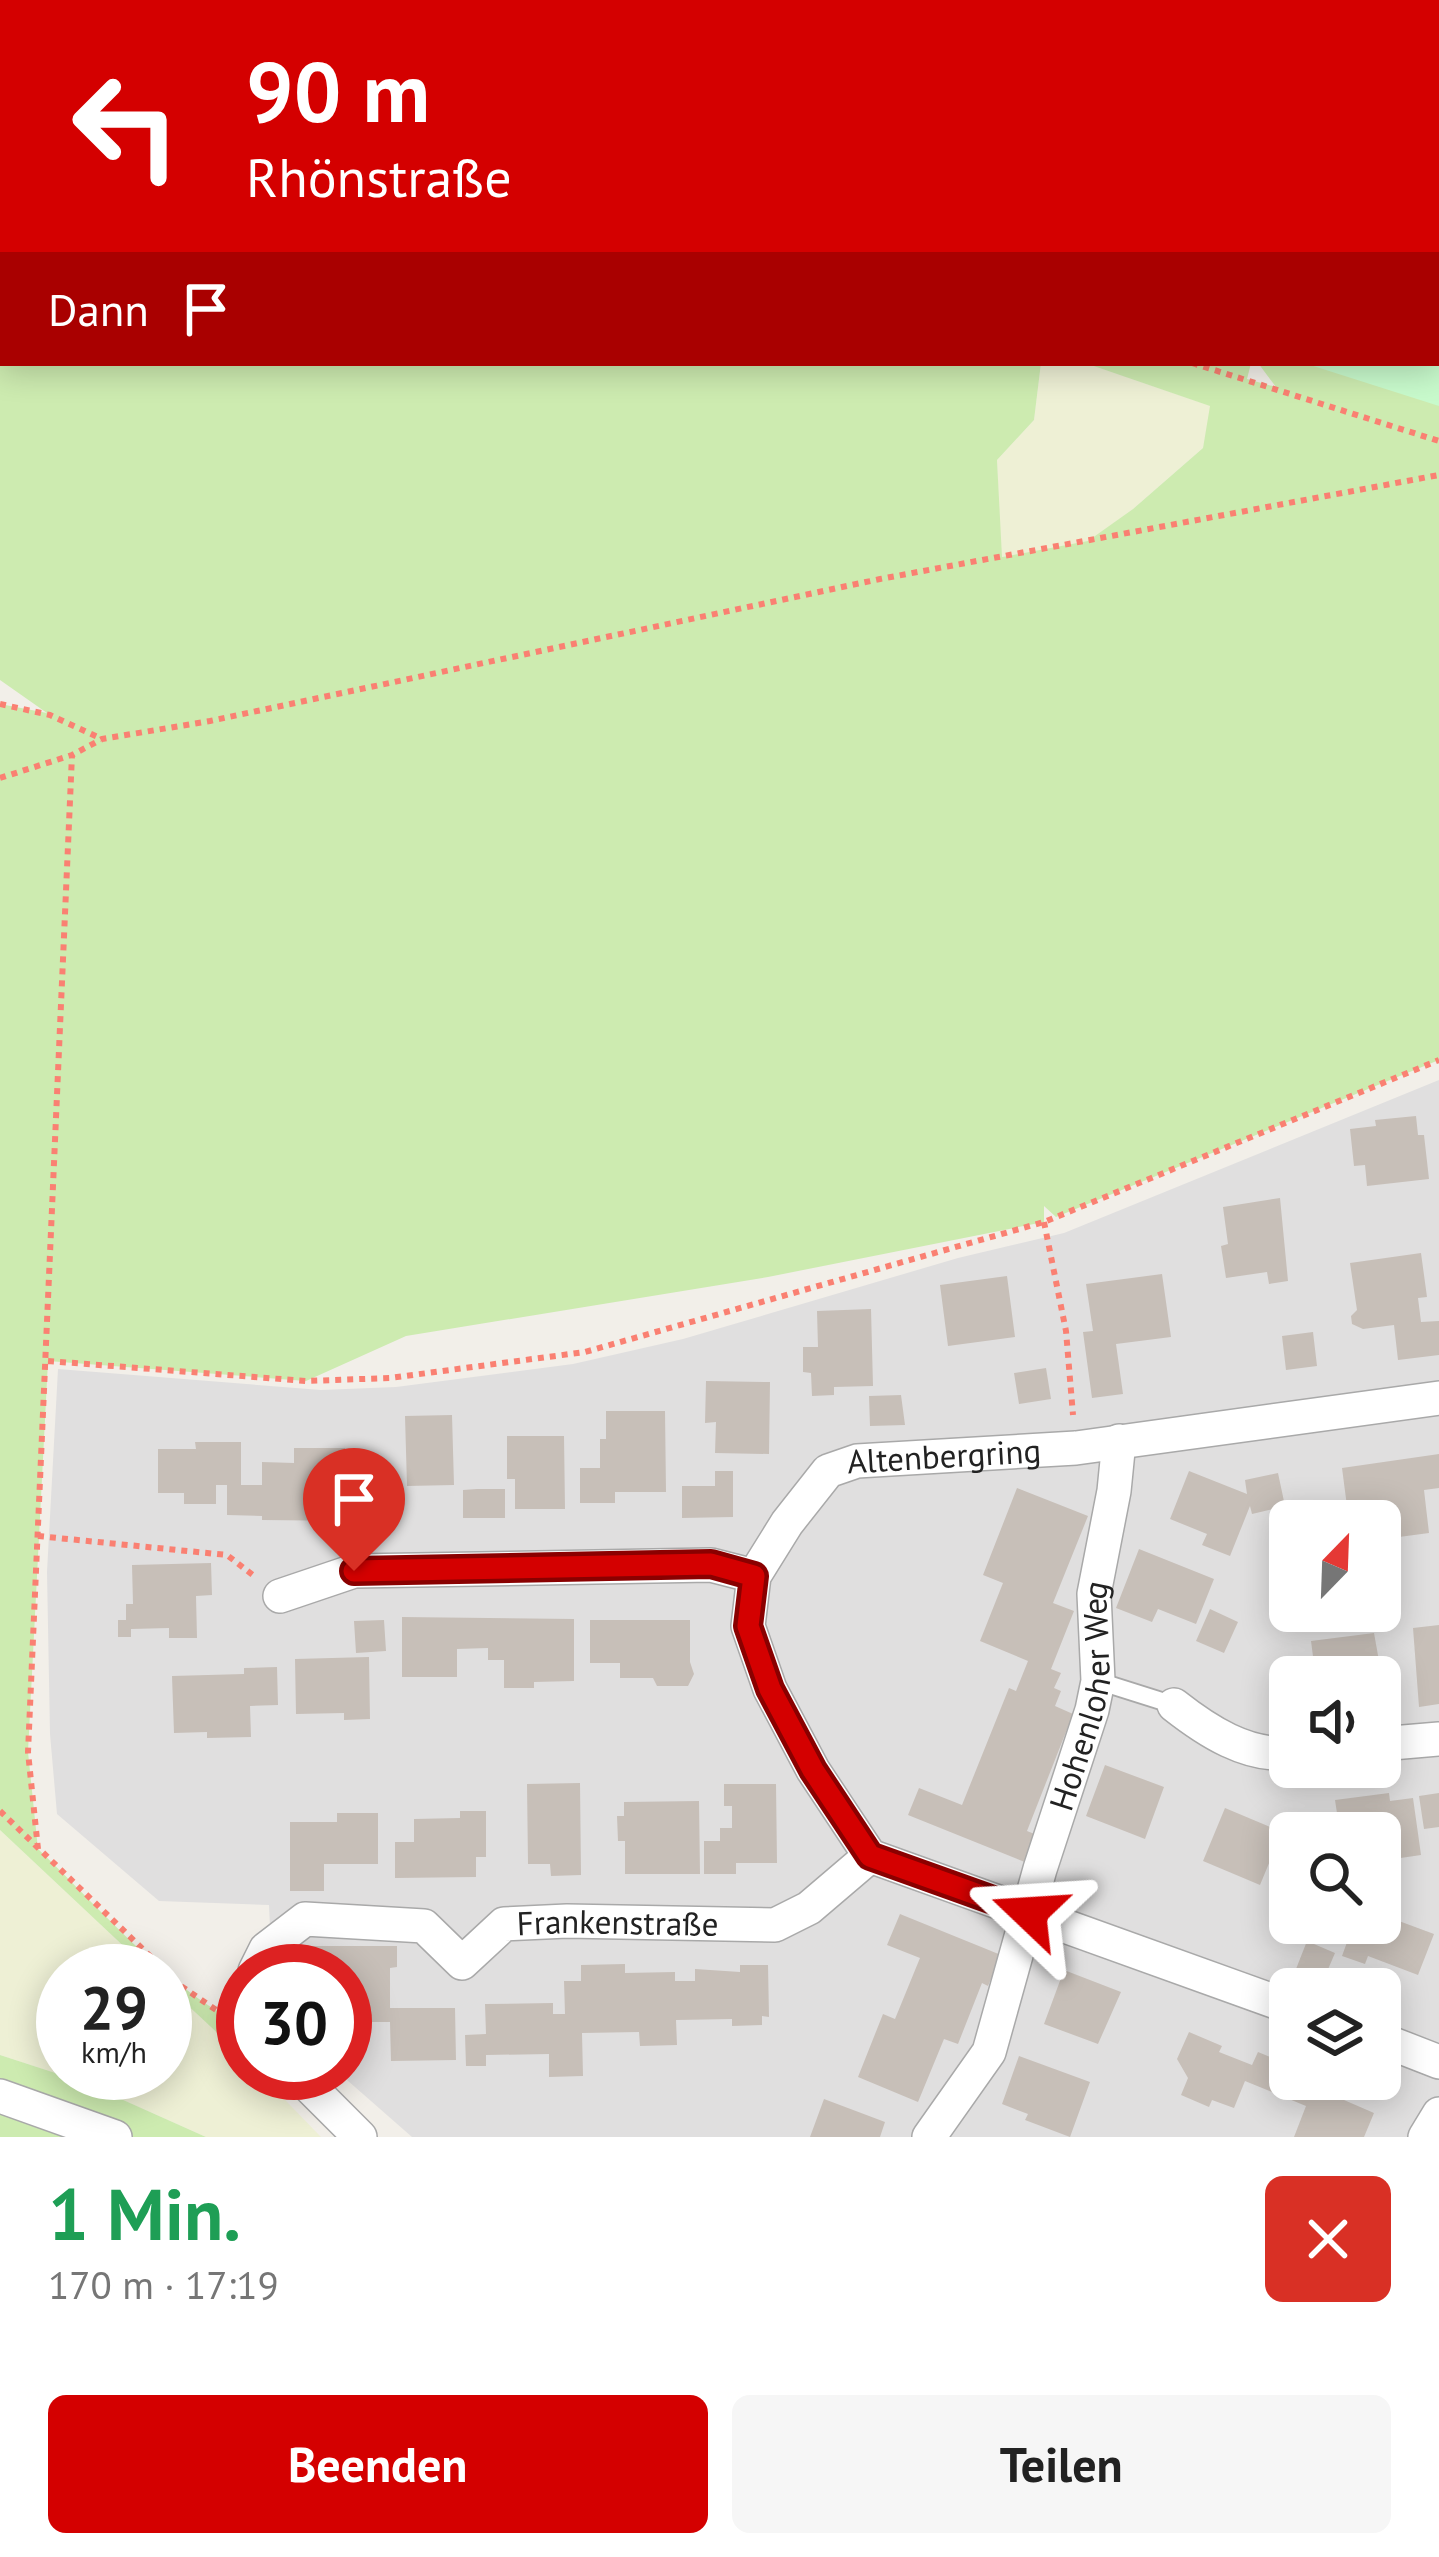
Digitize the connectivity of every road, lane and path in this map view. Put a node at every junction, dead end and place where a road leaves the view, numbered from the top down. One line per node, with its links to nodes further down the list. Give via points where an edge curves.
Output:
1 (1202, 366): 2 (path)
2 (1439, 441)
3 (1439, 475): 5 (path, via 880,579)
4 (0, 704): 5 (path, via 50,715)
5 (102, 740): 6 (path)
6 (72, 755): 7 (path); 10 (path)
7 (0, 778)
8 (1439, 1060): 9 (path)
9 (1043, 1222): 10 (path, via 585,1352 306,1381); 13 (path, via 1066,1331)
10 (48, 1361): 14 (path)
11 (1439, 1398): 12 (street, Altenbergring)
12 (1119, 1441): 13 (street, Altenbergring); 17 (street, Hohenloher Weg, via 1094,1594)
13 (1076, 1448): 15 (street, Altenbergring, via 857,1461 829,1471)
14 (38, 1536): 16 (path, via 227,1556); 23 (path, via 28,1753)
15 (754, 1576): 16 (street, via 711,1564 354,1571); 24 (street, Altenbergring, via 748,1626 770,1689)
16 (280, 1596)
17 (1098, 1681): 18 (lane); 25 (street, Hohenloher Weg)
18 (1174, 1705): 21 (street, via 1210,1733)
19 (1439, 1738): 20 (street)
20 (1401, 1742)
21 (1269, 1753)
22 (0, 1811): 23 (path)
23 (38, 1850): 28 (path)
24 (870, 1856): 25 (street); 26 (street, Frankenstraße, via 809,1908 775,1924 504,1924 462,1963 424,1926 305,1919)
25 (1029, 1913): 27 (street); 36 (street, Hohenloher Weg, via 989,2052)
26 (271, 1944)
27 (1269, 1999)
28 (216, 2010)
29 (1401, 2047): 30 (street)
30 (1439, 2062)
31 (0, 2096): 34 (street)
32 (323, 2100): 35 (street)
33 (1439, 2114): 37 (street)
34 (115, 2137)
35 (360, 2137)
36 (929, 2137)
37 (1424, 2137)

